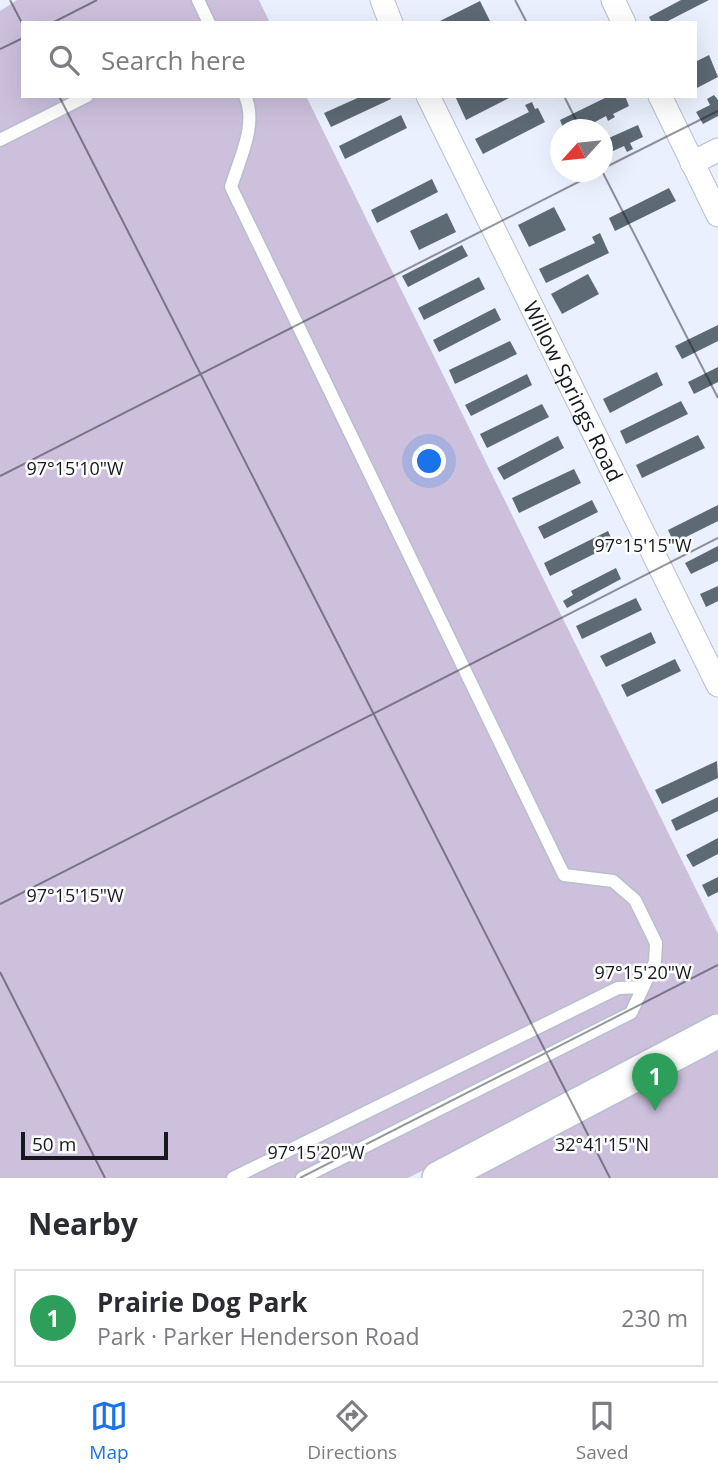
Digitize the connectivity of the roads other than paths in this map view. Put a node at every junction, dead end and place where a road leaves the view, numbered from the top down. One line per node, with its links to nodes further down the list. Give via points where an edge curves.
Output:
1 (198, 0): 4 (lane)
2 (382, 0): 5 (street)
3 (613, 0): 6 (street)
4 (208, 21)
5 (390, 21)
6 (623, 21)
7 (83, 98): 11 (lane)
8 (246, 98): 16 (lane, via 250,107 247,135 231,187 564,875 613,881 635,900 656,943 655,962)
9 (429, 98): 15 (street, Willow Springs Road)
10 (661, 98): 13 (street)
11 (0, 140)
12 (718, 150): 13 (street)
13 (692, 163): 14 (street)
14 (718, 215)
15 (718, 685)
16 (643, 987): 18 (lane, via 618,988); 19 (lane, via 631,1013)
17 (718, 1031): 20 (street)
18 (233, 1178)
19 (302, 1178)
20 (439, 1178)

